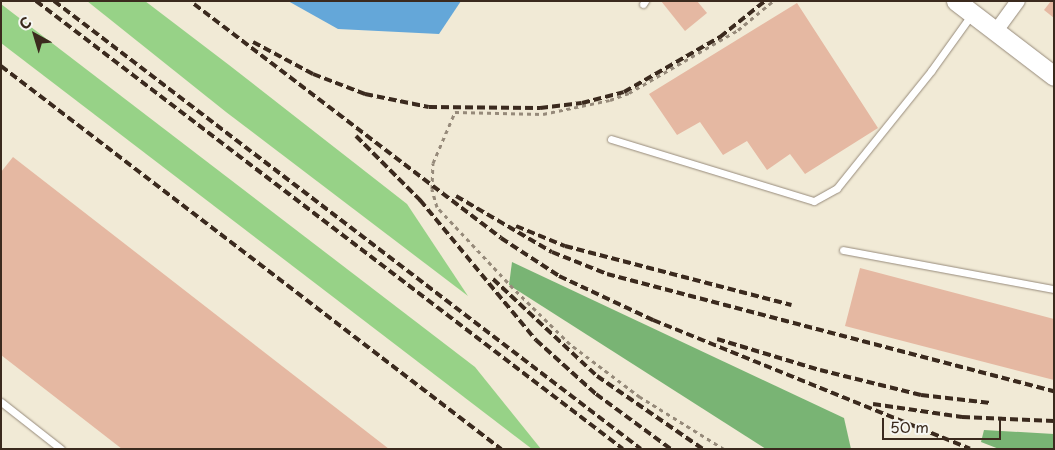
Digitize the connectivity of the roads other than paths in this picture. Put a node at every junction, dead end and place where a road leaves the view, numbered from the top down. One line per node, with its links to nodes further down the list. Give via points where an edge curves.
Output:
1 (956, 1): 3 (street)
2 (1018, 1): 4 (street)
3 (972, 14): 4 (street); 6 (lane, via 931,71 837,188 814,201)
4 (996, 31): 5 (street)
5 (1054, 76)
6 (611, 139)
7 (843, 250): 8 (lane)
8 (1054, 289)
9 (1, 402): 10 (lane)
10 (60, 449)

